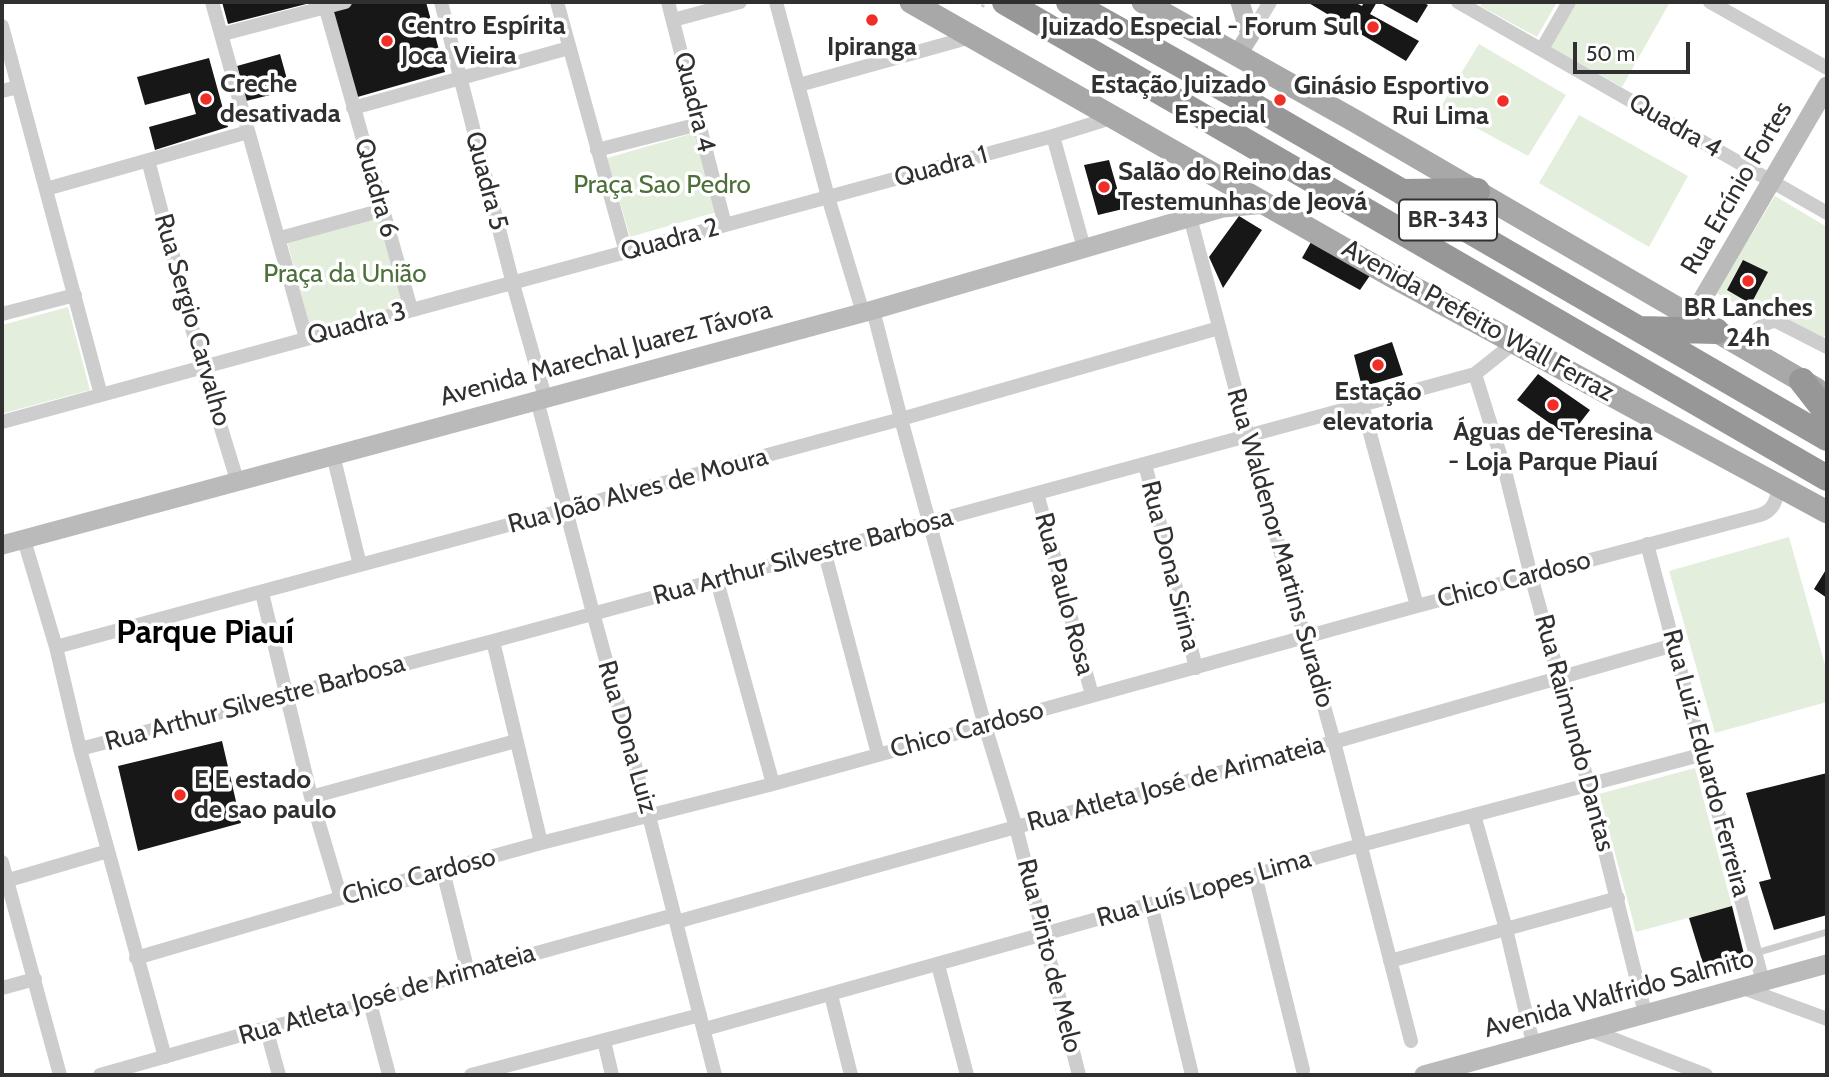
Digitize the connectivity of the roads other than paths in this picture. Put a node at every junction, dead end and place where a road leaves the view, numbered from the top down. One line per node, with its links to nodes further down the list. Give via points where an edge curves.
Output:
1 (212, 2): 20 (street)
2 (345, 2): 17 (street)
3 (441, 2): 27 (street, Quadra 5)
4 (557, 2): 23 (street)
5 (668, 2): 18 (street, Quadra 4)
6 (740, 2): 18 (street)
7 (776, 2): 28 (street, Rua Pinto de Melo)
8 (911, 2): 22 (main road, Avenida Prefeito Wall Ferraz)
9 (1005, 2): 81 (highway, Avenida Prefeito Wall Ferraz / BR-343)
10 (1069, 2): 43 (highway, BR-343)
11 (1143, 2): 25 (main road)
12 (1240, 2): 21 (street)
13 (1270, 2): 21 (street)
14 (1458, 2): 24 (street)
15 (1569, 2): 24 (street)
16 (1710, 2): 26 (street)
17 (325, 4): 20 (street); 32 (street, Quadra 6)
18 (673, 20): 34 (street, Quadra 4)
19 (2, 26): 30 (street)
20 (223, 34): 35 (street)
21 (1250, 35): 25 (street)
22 (971, 37): 28 (street); 33 (main road, Avenida Prefeito Wall Ferraz)
23 (569, 48): 27 (street); 37 (street)
24 (1542, 49): 39 (street, Quadra 4)
25 (1237, 55): 42 (main road)
26 (1827, 68)
27 (459, 79): 32 (street); 54 (street, Quadra 5)
28 (799, 85): 44 (street, Rua Pinto de Melo)
29 (1827, 86): 39 (street, Rua Ercínio Fortes)
30 (18, 87): 31 (street); 41 (street)
31 (2, 91)
32 (353, 108): 47 (street, Quadra 6)
33 (1111, 118): 36 (street, Quadra 1); 40 (main road, Avenida Prefeito Wall Ferraz)
34 (699, 124): 37 (street); 50 (street, Quadra 4)
35 (248, 132): 38 (street); 51 (street)
36 (1053, 136): 44 (street, Quadra 1); 52 (street)
37 (597, 150): 53 (street)
38 (148, 160): 41 (street); 67 (street, Rua Sergio Carvalho)
39 (1771, 181): 48 (street); 59 (street, Rua Ercínio Fortes)
40 (1234, 186): 45 (main road, Avenida Prefeito Wall Ferraz); 46 (street)
41 (46, 189): 55 (street)
42 (1477, 191): 43 (highway); 59 (main road)
43 (1400, 192): 61 (highway, BR-343)
44 (828, 197): 50 (street, Quadra 2); 57 (street, Rua Pinto de Melo)
45 (1266, 204): 46 (street, Avenida Marechal Juarez Távora); 64 (main road, Avenida Prefeito Wall Ferraz)
46 (1223, 208): 49 (street, Avenida Marechal Juarez Távora)
47 (383, 210): 51 (street); 56 (street, Quadra 6)
48 (1827, 213)
49 (1190, 217): 52 (street, Avenida Marechal Juarez Távora); 60 (street, Rua Waldenor Martins Suradio)
50 (725, 225): 53 (street, Quadra 2)
51 (280, 238): 63 (street)
52 (1084, 248): 57 (street, Avenida Marechal Juarez Távora)
53 (626, 252): 54 (street, Quadra 2)
54 (513, 284): 56 (street, Quadra 3); 72 (street, Rua Dona Luiz)
55 (75, 295): 58 (street); 70 (street)
56 (411, 309): 63 (street, Quadra 3)
57 (868, 311): 72 (street, Avenida Marechal Juarez Távora); 75 (street, Rua Pinto de Melo)
58 (2, 314)
59 (1692, 317): 62 (main road)
60 (1219, 328): 75 (street, Rua João Alves de Moura); 77 (street, Rua Waldenor Martins Suradio)
61 (1637, 328): 62 (highway); 78 (highway, BR-343)
62 (1716, 331): 65 (main road)
63 (306, 338): 67 (street, Quadra 3)
64 (1515, 342): 68 (street, Rua Arthur Silvestre Barbosa); 83 (main road, Avenida Prefeito Wall Ferraz)
65 (1743, 346): 66 (street, via 1768,321 1776,321); 69 (main road)
66 (1827, 347)
67 (202, 366): 70 (street, Quadra 3); 82 (street, Rua Sergio Carvalho)
68 (1475, 374): 73 (street, Rua Arthur Silvestre Barbosa); 93 (street, Rua Raimundo Dantas)
69 (1802, 381): 71 (main road); 74 (highway)
70 (101, 395): 76 (street, Quadra 3)
71 (1827, 396)
72 (541, 399): 79 (street, Avenida Marechal Juarez Távora); 85 (street, Rua Dona Luiz)
73 (1362, 404): 77 (street, Rua Arthur Silvestre Barbosa); 96 (street)
74 (1827, 413)
75 (901, 419): 85 (street, Rua João Alves de Moura); 87 (street, Rua Pinto de Melo)
76 (2, 422)
77 (1248, 436): 80 (street, Rua Arthur Silvestre Barbosa); 98 (street, Rua Waldenor Martins Suradio)
78 (1827, 438)
79 (333, 454): 82 (street, Avenida Marechal Juarez Távora); 92 (street)
80 (1145, 464): 84 (street, Rua Arthur Silvestre Barbosa); 102 (street, Rua Dona Sirina)
81 (1827, 478)
82 (237, 480): 88 (street, Avenida Marechal Juarez Távora)
83 (1780, 485): 86 (main road, Avenida Prefeito Wall Ferraz); 89 (street, Chico Cardoso, via 1775,505 1768,512)
84 (1037, 493): 87 (street, Rua Arthur Silvestre Barbosa); 105 (street, Rua Paulo Rosa)
85 (566, 510): 92 (street, Rua João Alves de Moura); 97 (street, Rua Dona Luiz)
86 (1827, 512)
87 (929, 523): 91 (street, Rua Arthur Silvestre Barbosa); 106 (street, Rua Pinto de Melo)
88 (24, 540): 90 (street, Avenida Marechal Juarez Távora); 101 (street)
89 (1647, 544): 93 (street, Chico Cardoso); 100 (street, Rua Luiz Eduardo Ferreira)
90 (2, 545)
91 (824, 550): 94 (street, Rua Arthur Silvestre Barbosa); 110 (street)
92 (360, 565): 95 (street, Rua João Alves de Moura)
93 (1531, 576): 96 (street, Chico Cardoso); 103 (street, Rua Raimundo Dantas)
94 (717, 581): 97 (street, Rua Arthur Silvestre Barbosa); 113 (street)
95 (262, 593): 101 (street, Rua João Alves de Moura); 104 (street)
96 (1417, 606): 98 (street, Chico Cardoso)
97 (593, 613): 99 (street, Rua Arthur Silvestre Barbosa); 116 (street, Rua Dona Luiz)
98 (1304, 638): 102 (street, Chico Cardoso); 108 (street, Rua Waldenor Martins Suradio)
99 (493, 641): 104 (street, Rua Arthur Silvestre Barbosa); 107 (street)
100 (1674, 645): 103 (street, Rua Atleta José de Arimateia); 111 (street, Rua Luiz Eduardo Ferreira)
101 (56, 647): 109 (street)
102 (1196, 668): 105 (street, Chico Cardoso)
103 (1560, 679): 108 (street, Rua Atleta José de Arimateia); 112 (street, Rua Raimundo Dantas)
104 (287, 694): 109 (street, Rua Arthur Silvestre Barbosa); 114 (street)
105 (1092, 695): 106 (street, Chico Cardoso)
106 (985, 726): 110 (street, Chico Cardoso); 117 (street, Rua Pinto de Melo)
107 (516, 741): 114 (street); 118 (street)
108 (1334, 742): 117 (street, Rua Atleta José de Arimateia); 119 (street, Rua Waldenor Martins Suradio)
109 (80, 749): 120 (street)
110 (878, 754): 113 (street, Chico Cardoso)
111 (1704, 754): 112 (street, Rua Luís Lopes Lima); 132 (street, Rua Luiz Eduardo Ferreira)
112 (1588, 783): 115 (street, Rua Luís Lopes Lima); 126 (street, Rua Raimundo Dantas)
113 (773, 784): 116 (street, Chico Cardoso)
114 (311, 797): 125 (street)
115 (1474, 815): 119 (street, Rua Luís Lopes Lima); 129 (street)
116 (649, 816): 118 (street, Chico Cardoso); 128 (street, Rua Dona Luiz)
117 (1016, 827): 128 (street, Rua Atleta José de Arimateia); 131 (street, Rua Pinto de Melo)
118 (541, 843): 122 (street, Chico Cardoso)
119 (1361, 845): 123 (street, Rua Luís Lopes Lima); 134 (street, Rua Waldenor Martins Suradio)
120 (108, 851): 124 (street); 133 (street)
121 (2, 862): 124 (street)
122 (443, 871): 125 (street, Chico Cardoso); 137 (street)
123 (1255, 875): 127 (street, Rua Luís Lopes Lima); 154 (street)
124 (4, 882): 138 (street)
125 (341, 898): 133 (street, Chico Cardoso)
126 (1618, 898): 129 (street); 144 (street, Rua Raimundo Dantas)
127 (1151, 904): 131 (street, Rua Luís Lopes Lima); 166 (street)
128 (675, 919): 137 (street, Rua Atleta José de Arimateia); 146 (street, Rua Dona Luiz)
129 (1506, 929): 134 (street); 151 (street)
130 (1827, 932): 132 (lane)
131 (1043, 934): 136 (street, Rua Luís Lopes Lima); 165 (street, Rua Pinto de Melo)
132 (1756, 953): 139 (street, Rua Luiz Eduardo Ferreira)
133 (136, 958): 152 (street)
134 (1390, 961): 150 (street, Rua Waldenor Martins Suradio)
135 (1827, 964): 139 (street, Avenida Walfrido Salmito)
136 (938, 965): 142 (street, Rua Luís Lopes Lima); 164 (street)
137 (468, 972): 143 (street, Rua Atleta José de Arimateia)
138 (35, 979): 140 (street); 156 (street)
139 (1763, 982): 141 (street, Avenida Walfrido Salmito)
140 (2, 988)
141 (1743, 988): 144 (street, Avenida Walfrido Salmito); 145 (street)
142 (831, 995): 146 (street, Rua Luís Lopes Lima); 163 (street)
143 (370, 1003): 147 (street, Rua Atleta José de Arimateia); 159 (street)
144 (1645, 1013): 148 (street, Avenida Walfrido Salmito)
145 (1827, 1020)
146 (702, 1022): 149 (street, Rua Luís Lopes Lima); 162 (street, Rua Dona Luiz)
147 (266, 1028): 152 (street, Rua Atleta José de Arimateia); 158 (street)
148 (1590, 1030): 151 (street, Avenida Walfrido Salmito); 168 (street)
149 (604, 1041): 160 (street, Rua Luís Lopes Lima); 161 (street)
150 (1411, 1041)
151 (1533, 1044): 153 (street, Avenida Walfrido Salmito)
152 (165, 1057): 157 (street, Rua Atleta José de Arimateia)
153 (1486, 1066): 155 (street, Avenida Walfrido Salmito)
154 (1303, 1070)
155 (1456, 1070): 167 (street, Avenida Walfrido Salmito)
156 (60, 1075)
157 (100, 1075)
158 (279, 1075)
159 (389, 1075)
160 (471, 1075)
161 (612, 1075)
162 (715, 1075)
163 (851, 1075)
164 (967, 1075)
165 (1079, 1075)
166 (1192, 1075)
167 (1424, 1075)
168 (1706, 1075)

